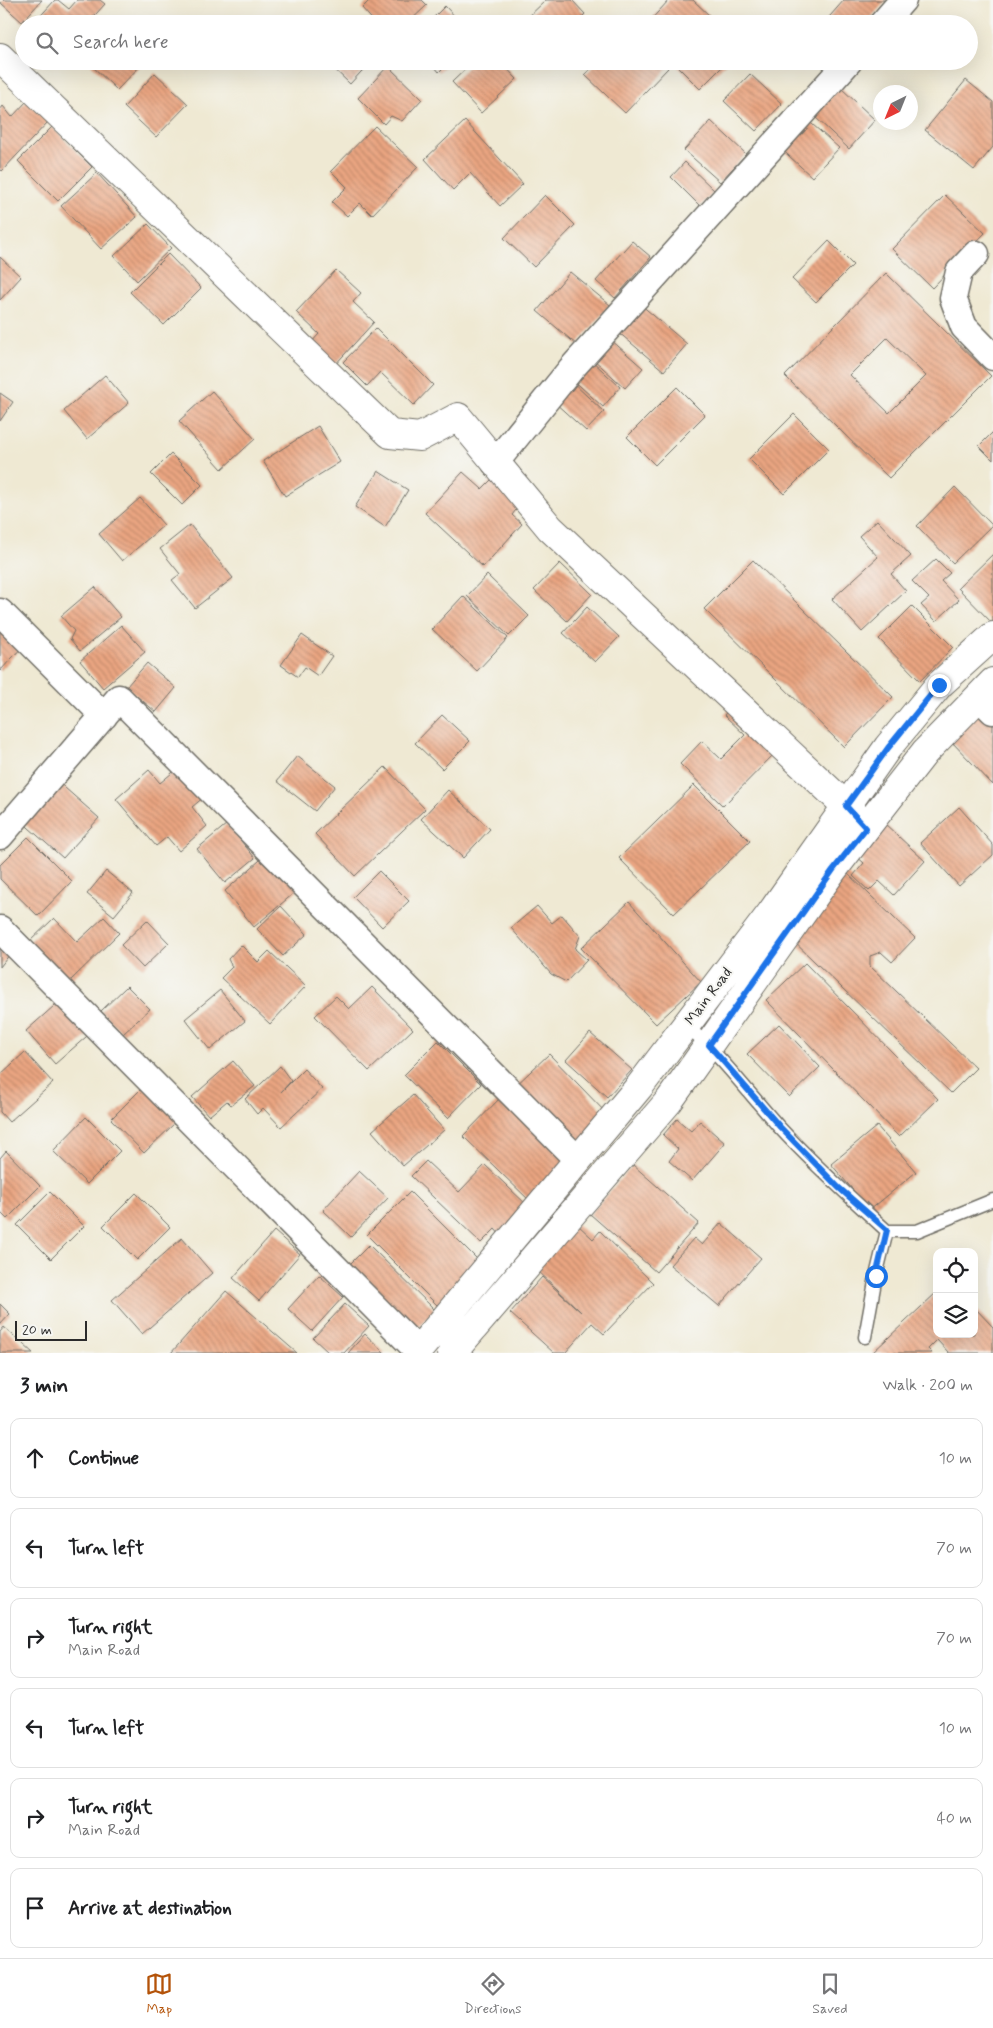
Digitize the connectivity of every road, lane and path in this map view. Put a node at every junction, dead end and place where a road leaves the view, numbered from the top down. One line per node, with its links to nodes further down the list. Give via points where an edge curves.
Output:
1 (903, 0): 2 (street)
2 (890, 15)
3 (0, 57): 7 (main road, via 390,434 420,436 458,417)
4 (841, 70): 7 (street, via 571,368)
5 (976, 254): 6 (street, via 959,272 953,298 964,327)
6 (993, 357)
7 (495, 463): 12 (main road, via 550,528)
8 (0, 612): 11 (street)
9 (993, 636): 12 (main road, Main Road, via 939,685)
10 (988, 696): 13 (main road, Main Road, via 925,752)
11 (104, 716): 14 (street); 18 (street, via 119,698)
12 (846, 806): 13 (main road); 16 (main road, Main Road)
13 (866, 828): 17 (main road, Main Road)
14 (0, 835)
15 (0, 929): 22 (street)
16 (686, 1025): 17 (lane); 18 (main road, Main Road)
17 (709, 1045): 20 (lane, via 780,1127 838,1187); 23 (main road, Main Road, via 669,1101)
18 (578, 1160): 22 (main road, Main Road)
19 (993, 1200): 20 (lane, via 917,1231)
20 (887, 1230): 21 (lane)
21 (865, 1337)
22 (417, 1352)
23 (452, 1353)

